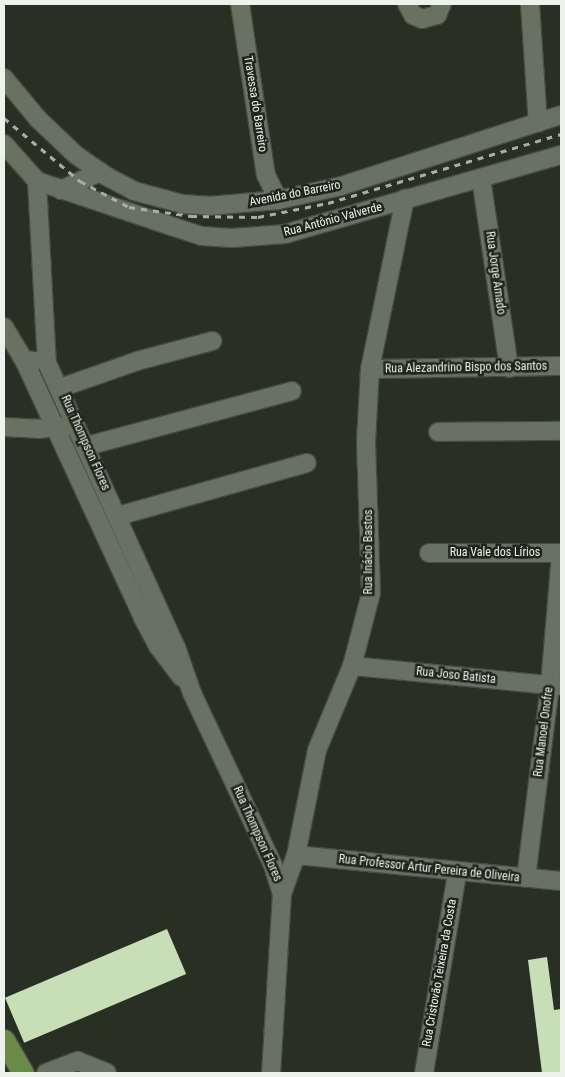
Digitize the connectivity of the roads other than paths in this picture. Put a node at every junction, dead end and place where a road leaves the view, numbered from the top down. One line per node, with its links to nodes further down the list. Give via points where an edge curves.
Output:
1 (240, 4): 11 (street, Travessa do Barreiro)
2 (408, 4): 3 (street, via 413,15 422,19 437,15)
3 (442, 4)
4 (530, 4): 7 (street)
5 (4, 78): 10 (street, Avenida do Barreiro, via 38,119 76,155)
6 (561, 115): 7 (street, Avenida do Barreiro)
7 (538, 123): 15 (street, Avenida do Barreiro, via 341,186)
8 (4, 144): 13 (street, Rua Antônio Valverde)
9 (561, 155): 12 (street, Rua Antônio Valverde)
10 (100, 172): 14 (street); 17 (street, Avenida do Barreiro, via 134,191 183,204)
11 (266, 175): 15 (street, Travessa do Barreiro); 17 (street)
12 (481, 178): 16 (street, Rua Antônio Valverde); 23 (street, Rua Jorge Amado)
13 (37, 180): 14 (street, Rua Antônio Valverde); 21 (street, Rua Thompson Flores)
14 (61, 190): 16 (street, Rua Antônio Valverde, via 202,236 232,238 285,234)
15 (278, 200): 17 (street, Avenida do Barreiro)
16 (405, 200): 24 (street, Rua Inácio Bastos)
17 (244, 205)
18 (4, 327): 20 (street, Rua Thompson Flores)
19 (212, 341): 25 (street, via 137,361)
20 (24, 360): 21 (street); 29 (street, Rua Thompson Flores)
21 (47, 363): 25 (street, Rua Thompson Flores)
22 (561, 366): 23 (street, Rua Alezandrino Bispo dos Santos)
23 (509, 368): 24 (street, Rua Alezandrino Bispo dos Santos)
24 (370, 369): 38 (street, Rua Inácio Bastos, via 366,442 371,592)
25 (60, 388): 27 (street, Rua Thompson Flores)
26 (292, 391): 32 (street)
27 (77, 423): 29 (street); 32 (street, Rua Thompson Flores)
28 (4, 427): 29 (street)
29 (56, 428): 35 (street, Rua Thompson Flores)
30 (561, 431): 31 (street)
31 (438, 432)
32 (88, 446): 34 (street, Rua Thompson Flores)
33 (307, 462): 34 (street)
34 (120, 521): 35 (street); 40 (street, Rua Thompson Flores, via 176,647)
35 (104, 532): 40 (street, Rua Thompson Flores, via 158,646)
36 (429, 553): 37 (street, Rua Vale dos Lírios)
37 (561, 554): 39 (street, Rua Manoel Onofre)
38 (352, 666): 39 (street, Rua Joso Batista); 41 (street, Rua Inácio Bastos, via 318,750)
39 (555, 686): 43 (street, Rua Manoel Onofre)
40 (192, 693): 45 (street, Rua Thompson Flores, via 273,865)
41 (296, 855): 42 (street, Rua Professor Artur Pereira de Oliveira); 45 (street, Rua Inácio Bastos)
42 (457, 873): 43 (street, Rua Professor Artur Pereira de Oliveira); 51 (street, Rua Cristovão Teixeira da Costa)
43 (526, 878): 44 (street, Rua Professor Artur Pereira de Oliveira)
44 (561, 881)
45 (282, 894): 50 (street, Rua Thompson Flores)
46 (5, 1046): 47 (main road)
47 (23, 1073)
48 (46, 1073): 49 (street, via 78,1061)
49 (107, 1073)
50 (270, 1073)
51 (424, 1073)

